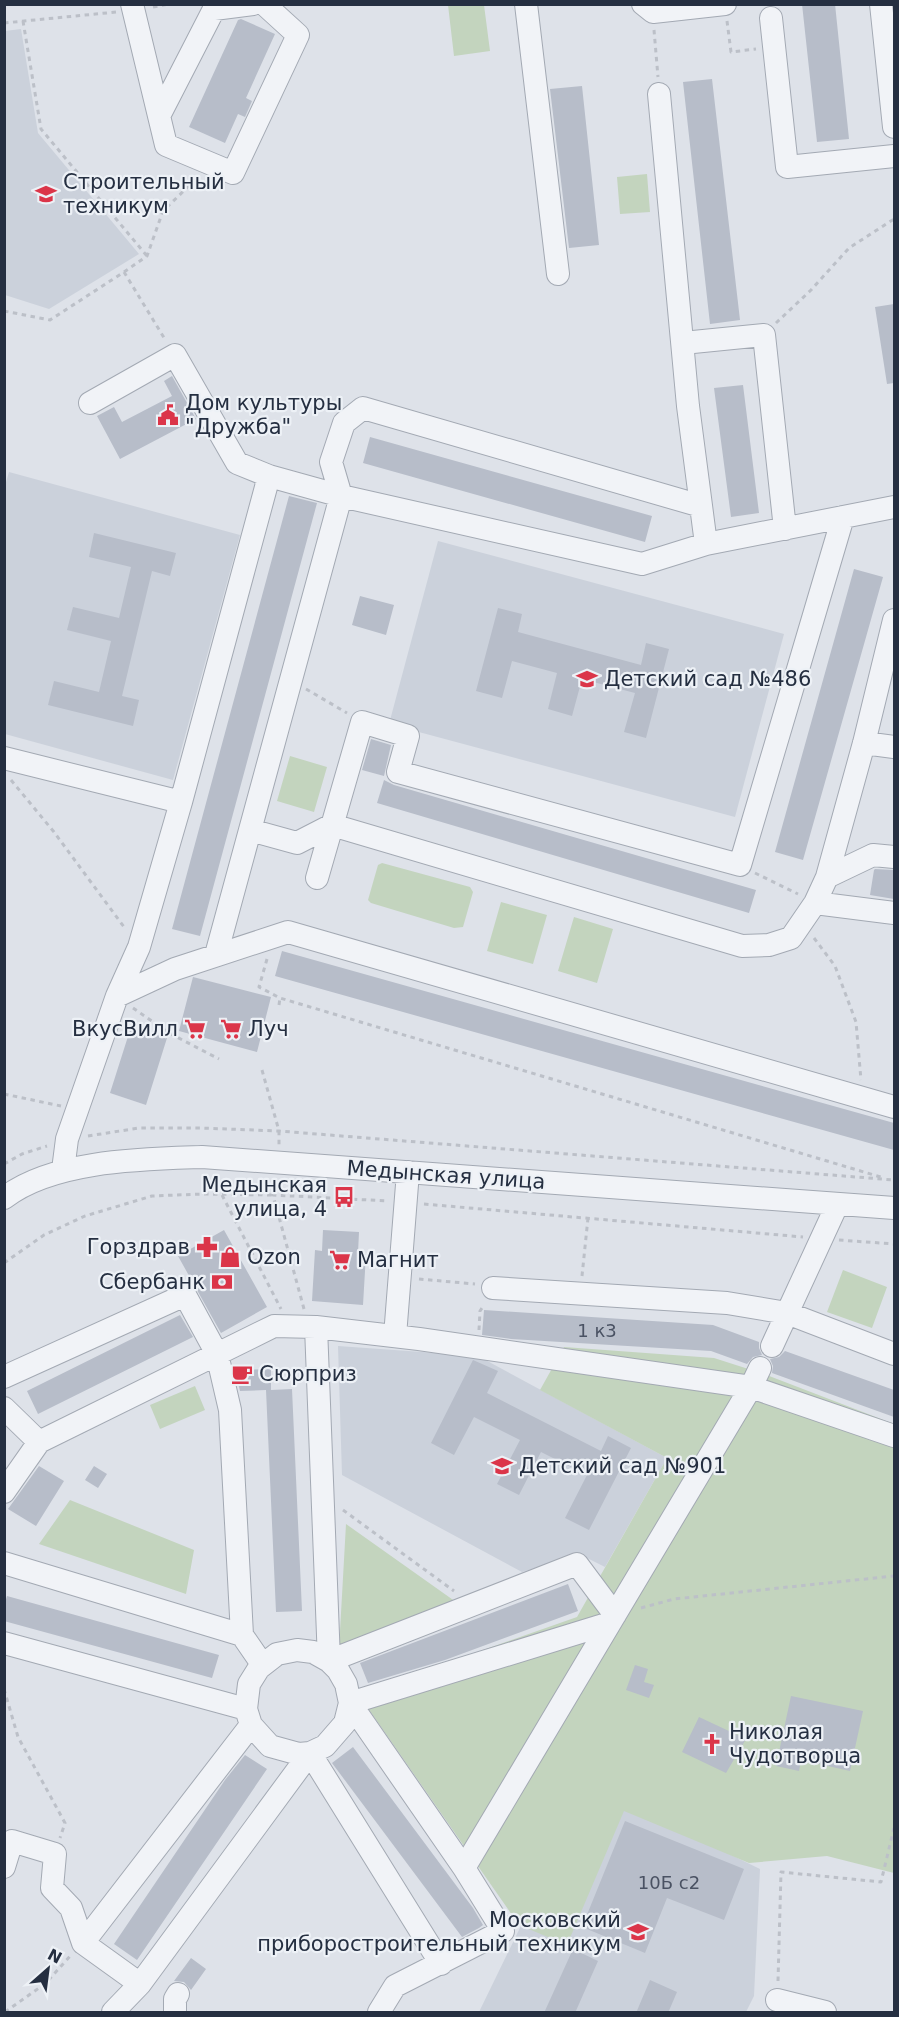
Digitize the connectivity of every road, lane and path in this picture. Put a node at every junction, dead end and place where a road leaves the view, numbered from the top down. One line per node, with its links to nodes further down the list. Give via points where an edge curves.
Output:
1 (253, 4): 13 (street, via 214,9)
2 (264, 4): 16 (street, via 298,35 233,174)
3 (526, 4): 20 (street)
4 (881, 4): 14 (street)
5 (133, 7): 9 (path); 13 (street)
6 (648, 8): 7 (street); 12 (path)
7 (726, 10): 11 (path, via 731,52)
8 (771, 18): 11 (street)
9 (24, 21): 10 (path); 18 (path, via 41,129)
10 (4, 23)
11 (774, 47): 15 (street, via 787,167)
12 (659, 94): 23 (street)
13 (159, 116): 16 (street, via 166,145)
14 (894, 127)
15 (894, 156)
16 (204, 161): 18 (path, via 199,176 163,211)
17 (894, 219): 22 (path, via 849,248)
18 (147, 256): 19 (path)
19 (124, 272): 21 (path, via 50,320); 24 (path)
20 (558, 274)
21 (4, 311)
22 (764, 335): 23 (street); 31 (street)
23 (683, 343): 28 (street)
24 (175, 355): 25 (street); 26 (street, via 237,463)
25 (90, 403)
26 (269, 476): 27 (street); 41 (street)
27 (341, 496): 28 (street, via 331,462 344,423 363,408); 32 (street, via 642,564); 34 (street)
28 (701, 506): 32 (street)
29 (894, 507): 30 (street)
30 (843, 517): 31 (street); 45 (street)
31 (785, 529): 32 (street)
32 (706, 544)
33 (894, 620): 35 (street)
34 (291, 680): 36 (path); 43 (street)
35 (886, 689): 37 (street)
36 (362, 722): 42 (street); 45 (street, via 408,736 398,772)
37 (864, 743): 38 (street); 46 (street)
38 (894, 747)
39 (4, 758): 41 (street)
40 (4, 772): 52 (path)
41 (181, 802): 52 (street)
42 (332, 825): 43 (street, via 297,843); 47 (street); 50 (street, via 742,946 769,945 791,938)
43 (250, 830): 53 (street)
44 (894, 857): 46 (street, via 873,855)
45 (740, 865): 48 (path)
46 (826, 877): 48 (street)
47 (317, 878)
48 (815, 903): 49 (street); 50 (street)
49 (894, 913)
50 (803, 922): 60 (path, via 835,966 855,1022)
51 (273, 937): 53 (street); 55 (path, via 259,987); 60 (street, via 288,932)
52 (139, 947): 54 (street)
53 (216, 956): 54 (street, via 175,969)
54 (117, 996): 57 (path, via 169,1033); 62 (street)
55 (280, 998): 56 (path); 69 (path)
56 (279, 1005)
57 (219, 1059)
58 (262, 1070): 63 (path)
59 (4, 1094): 62 (path)
60 (863, 1098): 61 (street)
61 (894, 1107)
62 (77, 1110): 64 (street)
63 (279, 1131): 64 (path, via 139,1128); 69 (path)
64 (67, 1139): 66 (path); 67 (street)
65 (279, 1163): 67 (street, Медынская улица, via 154,1159); 68 (street, Медынская улица); 71 (path)
66 (4, 1164)
67 (63, 1170): 72 (street, Медынская улица)
68 (408, 1172): 73 (street); 74 (street, Медынская улица)
69 (893, 1180)
70 (222, 1194): 71 (path); 79 (path, via 152,1196 85,1216 44,1235); 84 (path)
71 (273, 1195): 73 (path); 84 (path)
72 (4, 1198)
73 (405, 1202): 76 (path); 80 (street)
74 (837, 1205): 75 (street, Медынская улица); 77 (street)
75 (894, 1208)
76 (588, 1218): 77 (path); 81 (path)
77 (821, 1239): 78 (path); 83 (street)
78 (894, 1244)
79 (4, 1263)
80 (399, 1277): 82 (path); 85 (street)
81 (581, 1283)
82 (482, 1286): 83 (street, via 727,1304); 86 (path)
83 (787, 1313): 87 (street); 89 (street)
84 (305, 1327): 85 (street); 88 (street, via 274,1326); 96 (street)
85 (394, 1336): 91 (street)
86 (478, 1338)
87 (772, 1346)
88 (217, 1354): 90 (street, via 185,1294); 94 (street); 101 (street, via 230,1410)
89 (894, 1354)
90 (4, 1377)
91 (756, 1378): 93 (street); 100 (street)
92 (4, 1408): 94 (street)
93 (894, 1436)
94 (39, 1442): 95 (street)
95 (4, 1492)
96 (322, 1495): 99 (path); 103 (street)
97 (4, 1563): 101 (street)
98 (894, 1576): 100 (path, via 674,1599)
99 (473, 1605): 100 (street, via 577,1564); 103 (street)
100 (612, 1619): 106 (street); 112 (street)
101 (242, 1635): 104 (street)
102 (4, 1643): 107 (street)
103 (329, 1661): 104 (street, via 313,1652 297,1650 277,1654); 106 (street, via 346,1684)
104 (262, 1664): 107 (street, via 249,1684)
105 (4, 1689): 110 (path, via 18,1737 65,1822)
106 (350, 1703): 108 (street, via 345,1723 325,1746); 112 (street)
107 (248, 1717): 108 (street, via 270,1746); 113 (street)
108 (310, 1753): 114 (street); 115 (street)
109 (894, 1828): 116 (path, via 881,1882 782,1872)
110 (55, 1854): 111 (street, via 12,1841); 113 (street, via 52,1888 71,1908)
111 (4, 1867)
112 (464, 1868): 114 (street, via 503,1931)
113 (83, 1942): 115 (street); 117 (path, via 46,1983)
114 (441, 1964): 119 (street, via 395,1986)
115 (140, 1984): 118 (street)
116 (777, 2000): 120 (street)
117 (5, 2013)
118 (113, 2013)
119 (379, 2013)
120 (825, 2013)

